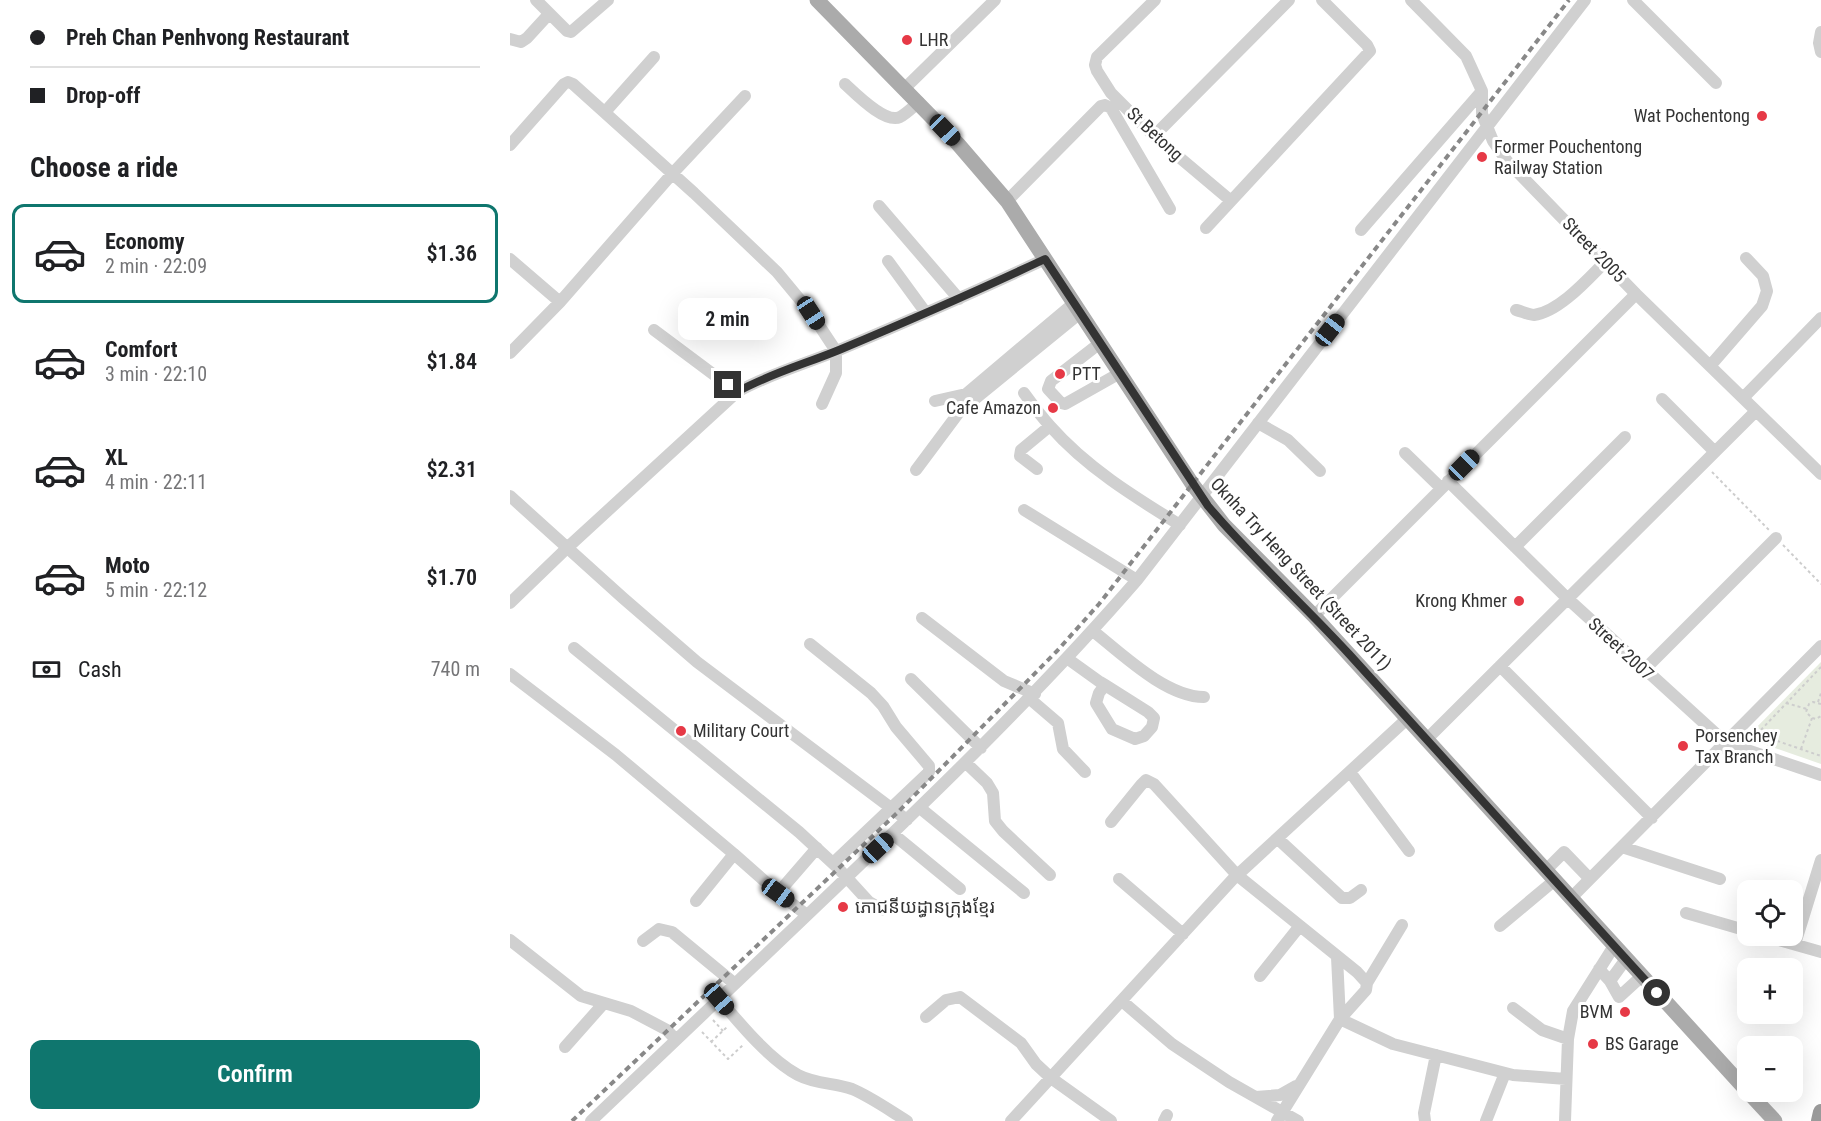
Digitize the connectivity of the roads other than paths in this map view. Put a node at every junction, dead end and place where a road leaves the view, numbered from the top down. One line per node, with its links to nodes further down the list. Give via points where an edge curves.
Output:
1 (536, 0): 11 (street)
2 (608, 0): 11 (street, via 571,32)
3 (817, 0): 18 (main road, Oknha Try Heng Street (Street 2011))
4 (995, 0): 18 (street)
5 (1155, 0): 24 (street, St Betong, via 1097,57 1095,64 1111,93)
6 (1289, 0): 24 (street)
7 (1322, 0): 27 (street, via 1371,51)
8 (1410, 0): 19 (street, Street 2005, via 1466,56)
9 (1585, 0): 23 (street)
10 (1633, 0): 16 (street)
11 (549, 14): 13 (street, via 521,42)
12 (1821, 32): 14 (street)
13 (510, 39)
14 (1821, 52)
15 (654, 57): 22 (street)
16 (1716, 83)
17 (845, 84): 21 (street, via 890,118 900,117)
18 (905, 88): 21 (main road, Oknha Try Heng Street (Street 2011))
19 (1482, 91): 23 (street, Street 2005, via 1482,114); 32 (street)
20 (745, 96): 26 (street)
21 (919, 102): 28 (main road, Oknha Try Heng Street (Street 2011))
22 (605, 112): 25 (street, via 568,82); 26 (street)
23 (1487, 126): 37 (street, Street 2005, via 1507,161); 58 (street)
24 (1154, 136): 27 (street, St Betong)
25 (510, 145)
26 (672, 174): 40 (street); 47 (street, via 777,272)
27 (1230, 200): 31 (street)
28 (1007, 201): 30 (street, via 1105,105 1111,108); 35 (main road, Oknha Try Heng Street (Street 2011))
29 (879, 206): 39 (street)
30 (1170, 209)
31 (1206, 228)
32 (1361, 230)
33 (1746, 258): 49 (street, via 1763,276 1767,291 1762,306)
34 (510, 259): 40 (street)
35 (1045, 259): 39 (street); 41 (main road, Oknha Try Heng Street (Street 2011))
36 (888, 261): 43 (street)
37 (1605, 262): 38 (street, Street 2005); 42 (street, via 1569,297 1547,310 1533,315)
38 (1636, 294): 49 (street, Street 2005); 67 (street)
39 (959, 299): 43 (street)
40 (560, 302): 48 (street)
41 (1077, 308): 46 (main road, Oknha Try Heng Street (Street 2011)); 55 (street, via 966,394); 64 (street, via 960,411)
42 (1516, 310)
43 (926, 313): 47 (street)
44 (1821, 318): 53 (street)
45 (654, 330): 51 (street)
46 (1100, 343): 50 (main road, Oknha Try Heng Street (Street 2011)); 50 (street, via 1051,381 1048,389 1065,404)
47 (836, 351): 51 (street); 56 (street, via 836,373)
48 (510, 354)
49 (1710, 366): 53 (street, Street 2005)
50 (1120, 373): 69 (main road, Oknha Try Heng Street (Street 2011))
51 (737, 392): 74 (street)
52 (1024, 393): 59 (street)
53 (1743, 398): 57 (street, Street 2005)
54 (1662, 399): 62 (street)
55 (935, 401)
56 (822, 404)
57 (1756, 411): 62 (street); 66 (street, Street 2005)
58 (1258, 423): 65 (street, via 1288,440); 69 (street)
59 (1050, 426): 63 (street, via 1021,450 1020,456); 71 (street, via 1118,485)
60 (1625, 436): 73 (street)
61 (1405, 453): 67 (street, Street 2007)
62 (1715, 453): 76 (street)
63 (1037, 469)
64 (916, 470)
65 (1320, 471)
66 (1821, 474)
67 (1444, 484): 73 (street, Street 2007); 78 (street)
68 (510, 496): 74 (street)
69 (1201, 496): 71 (street); 78 (main road, Oknha Try Heng Street (Street 2011), via 1224,525)
70 (1024, 510): 75 (street)
71 (1179, 525): 75 (street)
72 (1776, 538): 86 (street)
73 (1515, 547): 76 (street, Street 2007)
74 (567, 548): 77 (street); 103 (street, via 697,662)
75 (1137, 580): 80 (street)
76 (1568, 599): 85 (street); 86 (street, Street 2007)
77 (510, 603)
78 (1314, 616): 92 (main road, Oknha Try Heng Street (Street 2011))
79 (922, 618): 90 (street, via 1005,681)
80 (1093, 631): 84 (street); 91 (street, via 1166,685 1191,697)
81 (810, 644): 97 (street, via 871,693)
82 (1821, 646): 94 (street)
83 (574, 648): 110 (street)
84 (1068, 659): 89 (street); 90 (street)
85 (1500, 666): 93 (street); 104 (street)
86 (1644, 670): 94 (street, Street 2007)
87 (510, 674): 112 (street, via 616,755)
88 (911, 679): 95 (street)
89 (1105, 686): 89 (street, via 1155,718 1144,736 1135,739 1112,729 1096,703)
90 (1032, 696): 95 (street); 98 (street, via 1058,723 1063,749)
91 (1204, 697)
92 (1408, 718): 93 (main road, Oknha Try Heng Street (Street 2011)); 99 (street)
93 (1427, 739): 117 (main road, Oknha Try Heng Street (Street 2011))
94 (1726, 742): 100 (street, Street 2007); 104 (street)
95 (981, 748): 96 (street)
96 (966, 762): 101 (street); 115 (street, via 993,793 996,820 1003,831)
97 (929, 772): 101 (street); 103 (street)
98 (1085, 772)
99 (1350, 772): 108 (street); 111 (street)
100 (1821, 775)
101 (950, 778): 102 (street)
102 (920, 808): 105 (street); 125 (street)
103 (891, 809): 105 (street); 114 (street)
104 (1652, 818): 109 (street)
105 (907, 820): 107 (street)
106 (1111, 822): 116 (street, via 1146,780 1154,784)
107 (893, 834): 118 (street); 122 (street)
108 (1278, 838): 116 (street); 123 (street, via 1342,898 1350,898)
109 (1622, 847): 120 (street); 121 (street)
110 (817, 848): 114 (street); 124 (street)
111 (1409, 851)
112 (734, 854): 124 (street); 127 (street)
113 (1821, 860): 131 (street)
114 (833, 863): 118 (street)
115 (1050, 875)
116 (1237, 875): 134 (street); 136 (street)
117 (1551, 875): 120 (street, via 1564,852); 126 (main road, Oknha Try Heng Street (Street 2011)); 133 (street)
118 (847, 877): 128 (street, via 869,902); 130 (street)
119 (1119, 879): 136 (street)
120 (1590, 879): 126 (street)
121 (1719, 879)
122 (960, 889)
123 (1361, 890)
124 (778, 893): 130 (street)
125 (1024, 893)
126 (1571, 898): 139 (main road, Oknha Try Heng Street (Street 2011))
127 (696, 900)
128 (883, 910)
129 (1686, 913): 135 (street)
130 (807, 915): 149 (street)
131 (1803, 918)
132 (1402, 925): 148 (street)
133 (1500, 926)
134 (1299, 927): 142 (street); 145 (street)
135 (1737, 928)
136 (1183, 934): 151 (street)
137 (510, 940): 152 (street, via 581,996)
138 (643, 941): 149 (street, via 659,929 672,932)
139 (1614, 946): 143 (main road, Oknha Try Heng Street (Street 2011)); 144 (street)
140 (1802, 946): 141 (street)
141 (1821, 952)
142 (1337, 957): 148 (street); 155 (street)
143 (1626, 959): 146 (main road, Oknha Try Heng Street (Street 2011)); 147 (street)
144 (1599, 969): 147 (street); 156 (street, via 1573,1011)
145 (1260, 976)
146 (1642, 976): 147 (street, via 1619,997); 163 (main road, Oknha Try Heng Street (Street 2011))
147 (1610, 981)
148 (1367, 983): 155 (street, via 1366,990)
149 (735, 984): 150 (street)
150 (719, 999): 157 (street); 170 (street, via 783,1065 802,1077 850,1089)
151 (1122, 1001): 161 (street); 165 (street, via 1172,1044)
152 (604, 1003): 157 (street, via 654,1022); 158 (street)
153 (1513, 1008): 156 (street, via 1542,1030)
154 (926, 1017): 161 (street, via 946,1000 960,997 1021,1043)
155 (1340, 1020): 159 (street, via 1393,1044); 164 (street)
156 (1568, 1039): 162 (street)
157 (676, 1040): 169 (street)
158 (565, 1047)
159 (1436, 1055): 160 (street); 174 (street)
160 (1505, 1073): 162 (street); 175 (street)
161 (1051, 1078): 171 (street); 172 (street)
162 (1566, 1079): 176 (street)
163 (1737, 1080)
164 (1301, 1082): 165 (street, via 1280,1095); 168 (street)
165 (1255, 1097): 168 (street)
166 (1757, 1102): 177 (main road, Oknha Try Heng Street (Street 2011))
167 (1821, 1112): 178 (highway)
168 (1280, 1117): 173 (street)
169 (591, 1121)
170 (908, 1121)
171 (1011, 1121)
172 (1111, 1121)
173 (1298, 1121)
174 (1425, 1121)
175 (1486, 1121)
176 (1565, 1121)
177 (1775, 1121)
178 (1819, 1121)

